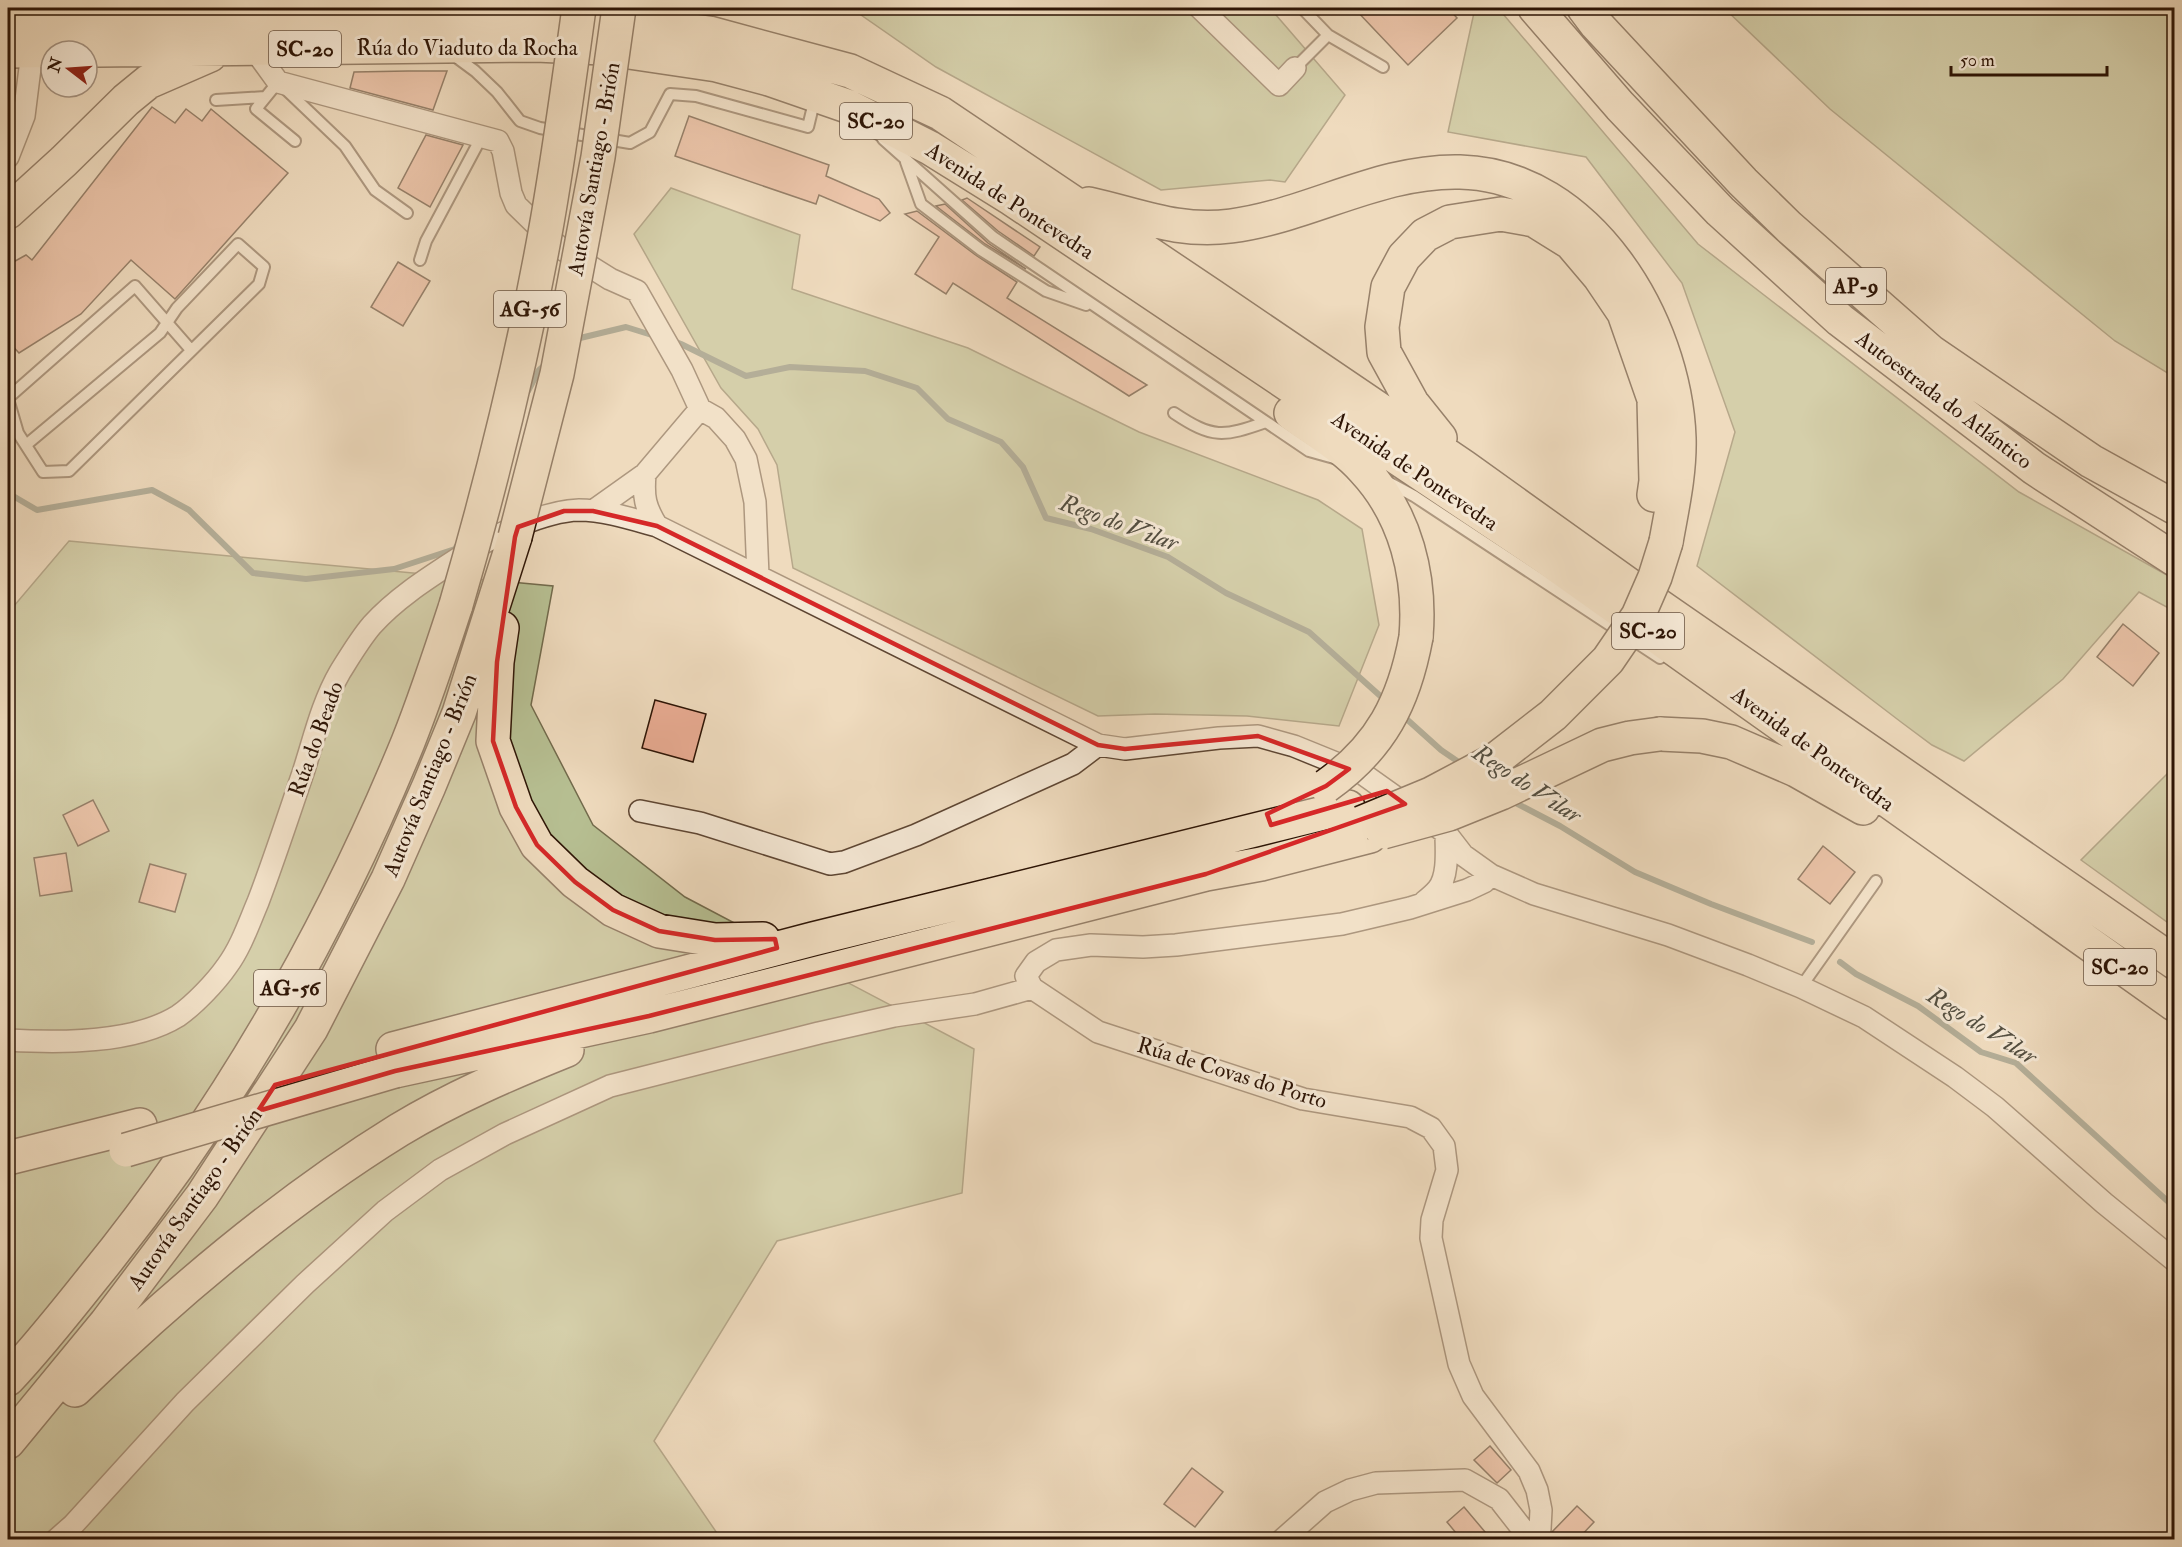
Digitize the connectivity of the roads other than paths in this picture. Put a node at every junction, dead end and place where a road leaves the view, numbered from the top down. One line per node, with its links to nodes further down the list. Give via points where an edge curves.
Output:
1 (1200, 8): 12 (street, via 1279,85)
2 (1302, 8): 7 (lane)
3 (1535, 8): 41 (highway, Autoestrada do Atlántico / AP-9, via 1620,106 1720,211 1840,320 2034,468)
4 (1584, 8): 37 (highway, Autoestrada do Atlántico / AP-9, via 1743,182 1931,352 2091,461)
5 (605, 18): 6 (highway, Rúa do Viaduto da Rocha / SC-20); 8 (highway, Rúa do Viaduto da Rocha / SC-20, via 536,45); 14 (highway, Avenida de Pontevedra / SC-20, via 717,64); 21 (highway, Avenida de Pontevedra / SC-20, via 710,33 850,71 940,113); 43 (highway, Autovía Santiago - Brión / AG-56, bridge, via 598,157 557,374); 67 (highway, Autovía Santiago - Brión / AG-56, bridge, via 546,228 505,425 456,606 389,787 286,993 242,1069 140,1221)
6 (8, 23)
7 (1328, 34): 11 (lane); 12 (lane)
8 (442, 47): 9 (highway, Rúa do Viaduto da Rocha / SC-20); 14 (lane, via 475,71 520,121 630,143 650,132 670,94 696,96 808,128)
9 (239, 49): 10 (highway, Rúa do Viaduto da Rocha / SC-20); 13 (street); 22 (highway, via 148,82)
10 (19, 60): 19 (street, via 24,116)
11 (1383, 67)
12 (1295, 68)
13 (272, 90): 15 (lane); 17 (street); 18 (lane, via 256,109); 23 (lane, via 345,146 375,190)
14 (816, 95): 16 (highway, Avenida de Pontevedra / SC-20)
15 (216, 100)
16 (847, 106): 20 (lane); 27 (highway, Avenida de Pontevedra / SC-20, via 930,148 1012,199)
17 (482, 136): 24 (lane, via 426,241); 30 (street, via 498,141 503,151 516,205 559,247 637,291)
18 (295, 141)
19 (8, 157)
20 (905, 159): 25 (lane, via 993,237); 25 (lane, via 921,204 981,250 1046,291)
21 (1068, 199): 34 (highway, Avenida de Pontevedra / SC-20); 40 (highway, via 1169,225 1230,226 1416,174 1461,172 1506,179 1563,207 1616,261 1644,308 1663,353 1679,438 1676,487)
22 (8, 212)
23 (407, 213)
24 (420, 260)
25 (1100, 309): 32 (lane)
26 (167, 322): 28 (lane); 28 (lane, via 238,244 264,267 259,284); 29 (lane, via 135,286); 33 (lane, via 160,333)
27 (1224, 343): 35 (highway, via 1233,369); 54 (highway, Avenida de Pontevedra / SC-20, via 1548,559)
28 (192, 350): 33 (lane, via 69,471 43,472)
29 (8, 398): 33 (lane, via 18,433)
30 (700, 409): 36 (street); 42 (street, via 725,427 746,459 755,502)
31 (1174, 413): 32 (lane, via 1210,433 1225,434)
32 (1266, 422): 35 (lane, via 1309,451)
33 (26, 445)
34 (1464, 467): 40 (highway, via 1412,403 1384,352 1382,327 1388,287 1404,257 1425,235 1450,222 1501,214 1534,220 1571,243 1624,313 1654,399); 56 (highway, Avenida de Pontevedra / SC-20)
35 (1365, 470): 44 (lane, via 1414,496); 49 (highway, bridge, via 1391,506 1414,568 1416,637 1400,698 1369,748 1347,771)
36 (645, 474): 38 (street); 39 (street, via 643,493)
37 (2175, 507)
38 (593, 511): 39 (street, Rúa do Beado); 61 (street, Rúa do Beado, via 564,511 479,545 423,582 372,626 339,674 323,711 248,926 228,966 196,1000 177,1016 117,1037)
39 (657, 526): 42 (street, Rúa do Beado)
40 (1655, 539): 49 (highway, via 1620,605 1593,645 1552,691 1478,748)
41 (2175, 559)
42 (758, 576): 45 (street, Rúa do Beado)
43 (504, 587): 55 (highway, via 493,741 516,807 537,845 575,882 613,910 659,932 715,940); 68 (highway, Autovía Santiago - Brión / AG-56, via 429,786 388,879 311,1029 202,1196)
44 (1666, 662)
45 (1098, 745): 48 (street, via 1073,764 844,862 830,864 700,823); 50 (street, Rúa do Beado, via 1125,749 1219,738 1272,739 1363,774)
46 (1826, 772): 47 (lane)
47 (1856, 802): 49 (highway, bridge, via 1731,742 1660,734 1602,745 1501,794 1449,814); 54 (highway, via 2031,923)
48 (640, 811)
49 (1351, 813): 55 (highway, via 1216,838); 60 (highway, via 1272,862 1206,873)
50 (1446, 833): 51 (street, Rúa do Beado, via 1462,855); 53 (street, via 1443,881)
51 (1491, 875): 53 (street, via 1467,890); 57 (street, Rúa do Beado, via 1534,894 1668,935)
52 (1876, 881): 57 (lane)
53 (1424, 903): 58 (street, via 1342,924 1289,932 1176,945 1091,945 1056,950 1036,962 1026,976)
54 (2066, 929): 59 (highway, Avenida de Pontevedra / SC-20)
55 (813, 939): 62 (highway)
56 (2175, 962)
57 (1802, 987): 66 (street, Rúa do Beado, via 1864,1017 1955,1077)
58 (1032, 988): 69 (street, via 975,1004 894,1016 819,1033 610,1086 505,1134 440,1170 385,1211 305,1284 185,1402); 72 (street, Rúa de Covas do Porto, via 1098,1032 1303,1099 1410,1117 1431,1128 1444,1146 1447,1170 1432,1220 1431,1238 1459,1364 1473,1396 1529,1471 1540,1510)
59 (2175, 1004)
60 (649, 1016): 62 (highway); 68 (highway, via 508,1073 400,1129 329,1175 223,1257 69,1396)
61 (8, 1040)
62 (394, 1060): 63 (highway, bridge)
63 (133, 1137): 64 (highway); 65 (highway)
64 (8, 1158)
65 (8, 1179)
66 (2175, 1260)
67 (8, 1379)
68 (8, 1444)
69 (56, 1539)
70 (1282, 1539): 71 (street, via 1325,1502 1350,1491 1377,1483 1465,1480 1499,1499)
71 (1531, 1539)
72 (1537, 1539)

